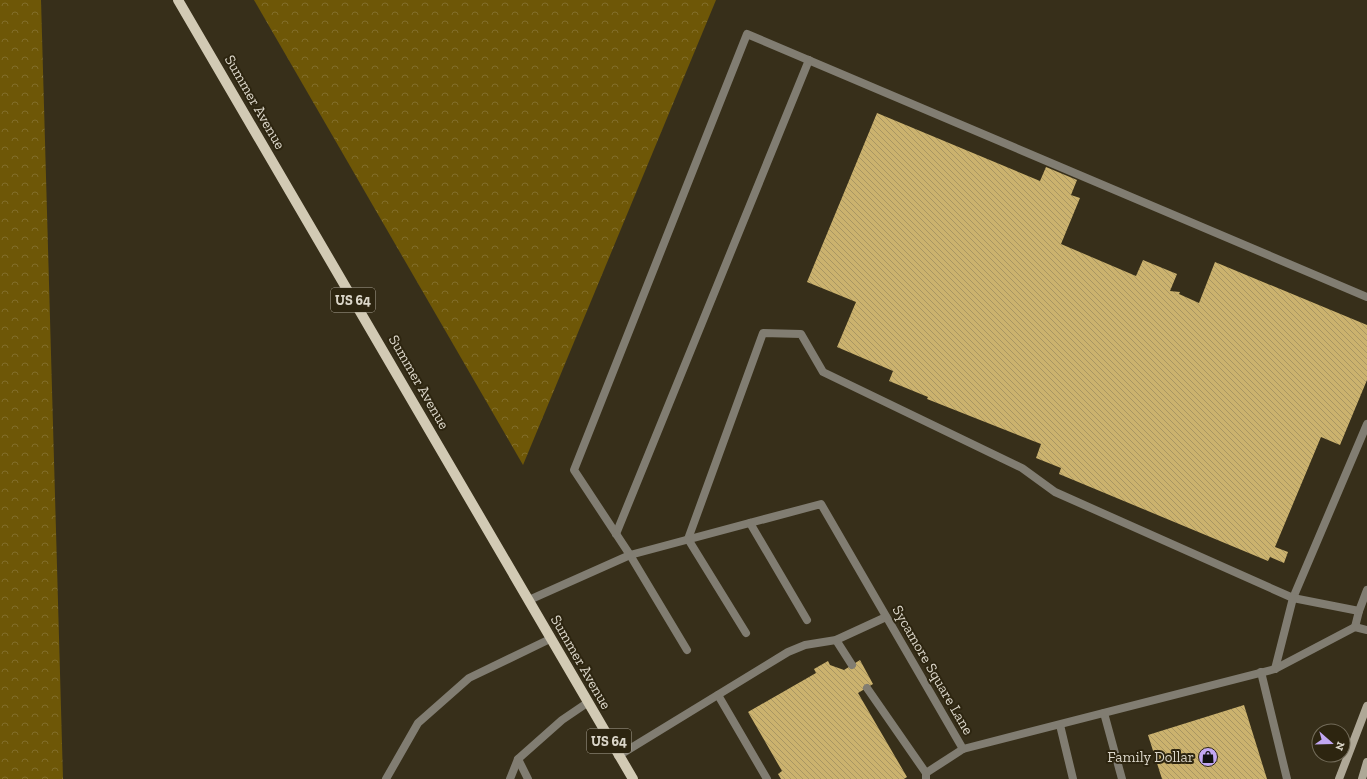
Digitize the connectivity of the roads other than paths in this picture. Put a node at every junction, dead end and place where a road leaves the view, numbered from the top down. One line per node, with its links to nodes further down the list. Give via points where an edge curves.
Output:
1 (178, 0): 11 (main road, Summer Avenue / US 64)
2 (809, 60): 3 (street); 6 (street); 6 (street, via 747,34 574,470)
3 (1367, 297)
4 (1367, 424): 10 (street)
5 (750, 523): 7 (street, Sycamore Square Lane); 13 (street, Sycamore Square Lane, via 821,504); 14 (street)
6 (616, 534): 8 (street)
7 (688, 539): 8 (street, Sycamore Square Lane); 10 (street, via 763,333 801,334 823,372 1022,468 1055,492); 17 (street)
8 (630, 555): 11 (street, Sycamore Square Lane); 20 (street)
9 (1367, 590): 12 (street)
10 (1293, 598): 12 (street); 22 (street)
11 (529, 600): 18 (main road, Summer Avenue / US 64)
12 (1359, 611): 15 (street)
13 (886, 617): 19 (street); 30 (street, Sycamore Square Lane)
14 (807, 620)
15 (1355, 627): 16 (street); 22 (street, Sycamore Square Lane)
16 (1367, 630)
17 (746, 633)
18 (550, 638): 26 (main road, Summer Avenue / US 64); 35 (street, via 469,678 418,723)
19 (836, 640): 21 (street); 25 (street, via 805,645 788,652)
20 (687, 650)
21 (852, 665)
22 (1275, 669): 23 (street, Sycamore Square Lane)
23 (1261, 672): 28 (street, Sycamore Square Lane); 42 (street)
24 (866, 688): 34 (street)
25 (718, 695): 31 (street); 39 (street)
26 (587, 703): 31 (main road, Summer Avenue / US 64); 32 (street, via 562,720)
27 (1367, 706): 43 (main road)
28 (1104, 713): 29 (street, Sycamore Square Lane); 41 (street)
29 (1060, 725): 30 (street, Sycamore Square Lane); 40 (street)
30 (963, 750): 34 (street)
31 (618, 756): 38 (main road, Summer Avenue / US 64)
32 (518, 759): 36 (street); 37 (street)
33 (1367, 762): 44 (main road)
34 (926, 776)
35 (386, 779)
36 (510, 779)
37 (528, 779)
38 (633, 779)
39 (766, 779)
40 (1073, 779)
41 (1122, 779)
42 (1287, 779)
43 (1339, 779)
44 (1362, 779)

